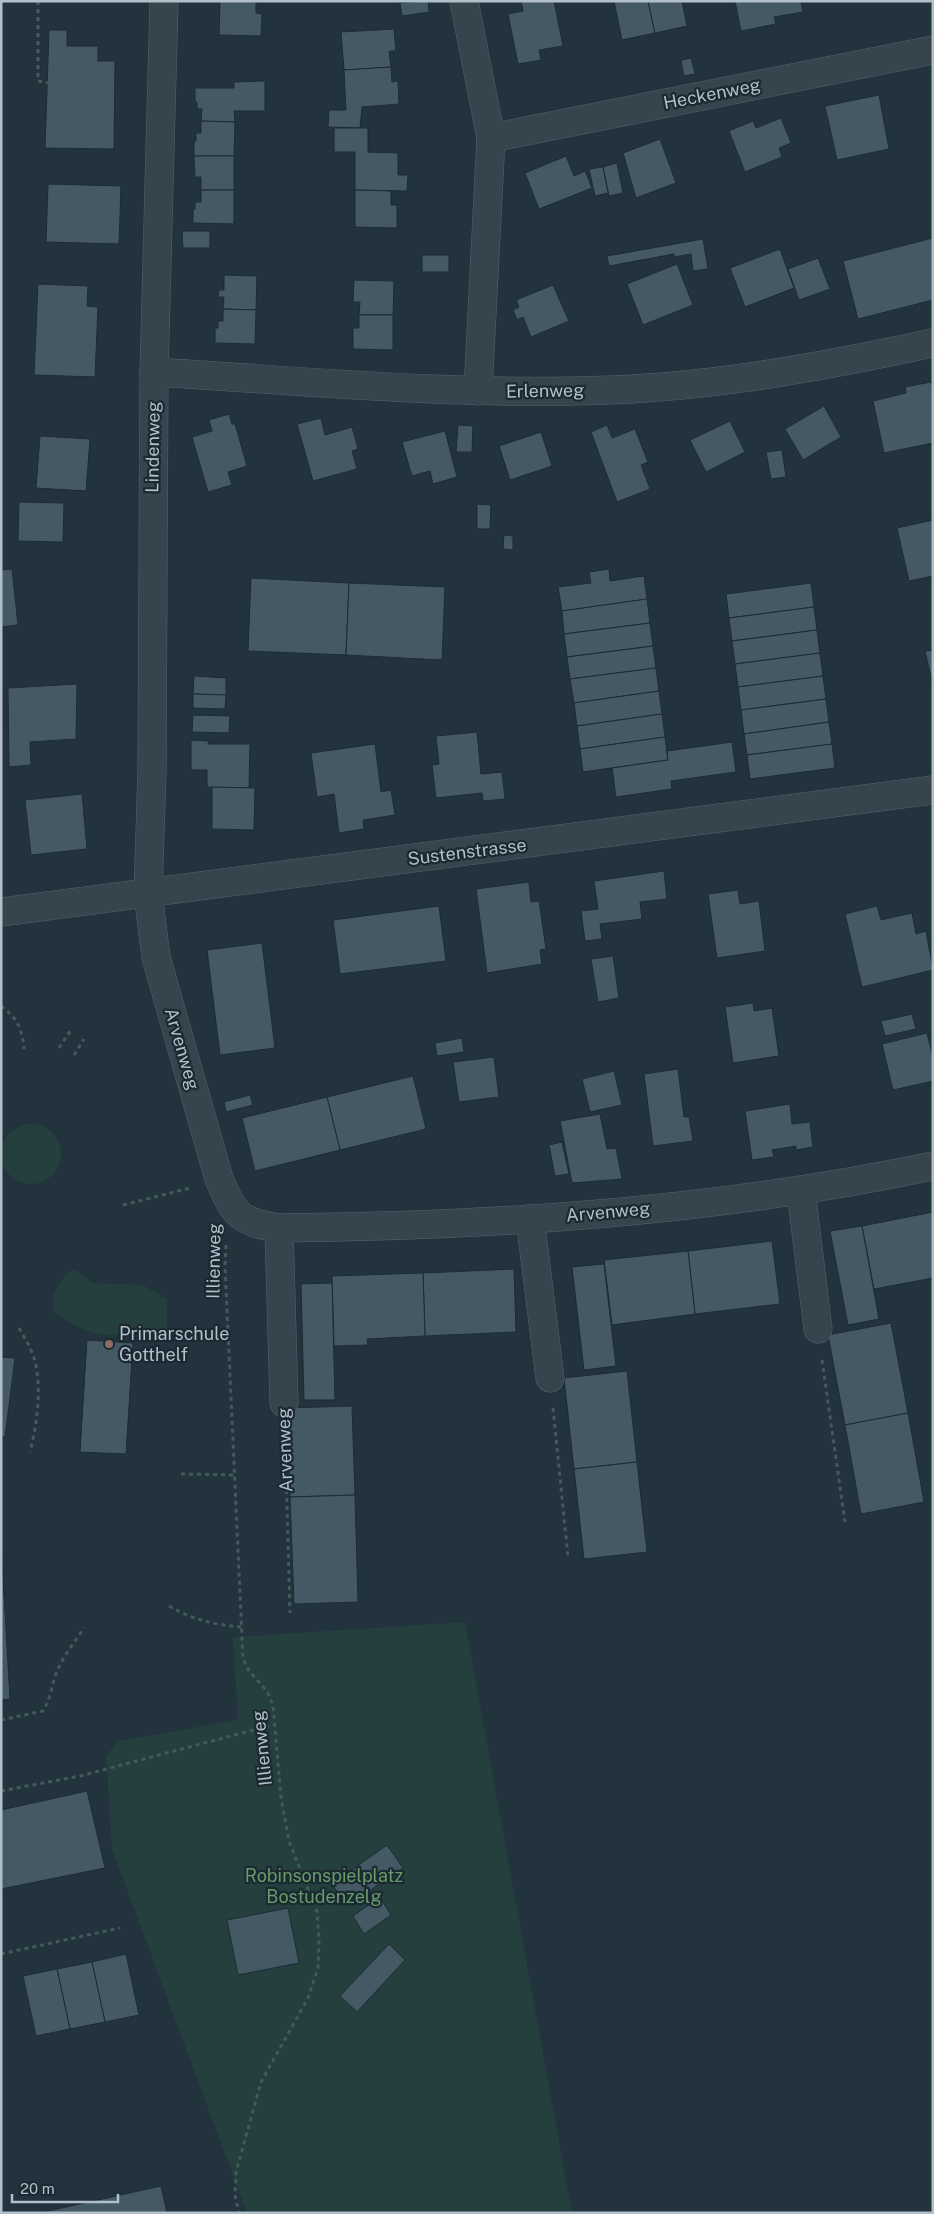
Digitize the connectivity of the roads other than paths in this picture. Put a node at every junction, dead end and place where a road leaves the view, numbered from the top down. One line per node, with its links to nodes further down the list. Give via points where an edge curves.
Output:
1 (164, 1): 6 (street, Lindenweg)
2 (464, 1): 4 (street)
3 (933, 50): 4 (street, Heckenweg)
4 (491, 138): 7 (street)
5 (933, 343): 7 (street, Erlenweg, via 748,378 610,390)
6 (154, 372): 7 (street, Erlenweg); 9 (street, Lindenweg, via 152,772)
7 (478, 391)
8 (933, 790): 9 (street, Sustenstrasse)
9 (148, 894): 10 (street, Sustenstrasse); 14 (street, Arvenweg, via 156,957 219,1179 230,1207 244,1218)
10 (1, 912)
11 (933, 1166): 12 (street, Arvenweg)
12 (801, 1191): 13 (street, Arvenweg); 15 (street)
13 (530, 1219): 14 (street, Arvenweg); 16 (street)
14 (280, 1228): 17 (street, Arvenweg)
15 (818, 1329)
16 (550, 1378)
17 (284, 1403)

